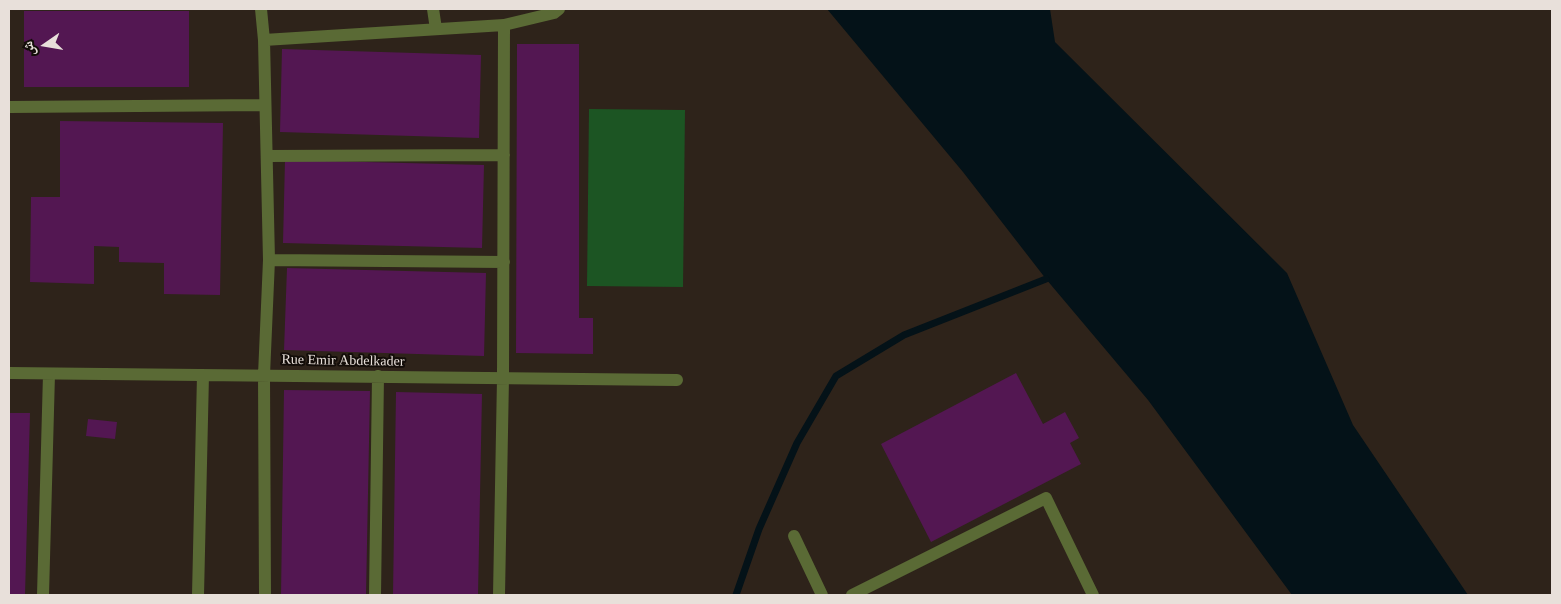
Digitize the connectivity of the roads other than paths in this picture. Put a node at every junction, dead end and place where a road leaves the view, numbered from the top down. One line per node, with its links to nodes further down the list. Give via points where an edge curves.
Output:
1 (261, 9): 6 (street)
2 (433, 9): 5 (street)
3 (559, 9): 4 (street)
4 (504, 25): 5 (street); 9 (street)
5 (436, 30): 6 (street)
6 (264, 40): 7 (street)
7 (266, 105): 8 (street); 10 (street)
8 (9, 107)
9 (504, 154): 10 (street); 12 (street)
10 (267, 156): 11 (street)
11 (269, 260): 12 (street); 16 (street)
12 (504, 262): 18 (street)
13 (9, 373): 14 (street, Rue Emir Abdelkader)
14 (49, 374): 15 (street, Rue Emir Abdelkader); 21 (street)
15 (202, 375): 16 (street, Rue Emir Abdelkader); 22 (street)
16 (264, 375): 17 (street, Rue Emir Abdelkader); 23 (street)
17 (378, 376): 18 (street, Rue Emir Abdelkader); 24 (street)
18 (504, 378): 19 (street, Rue Emir Abdelkader); 25 (street)
19 (677, 380)
20 (794, 536): 26 (street)
21 (42, 595)
22 (198, 595)
23 (265, 595)
24 (375, 595)
25 (499, 595)
26 (822, 595)
27 (852, 595): 28 (street, via 1046,498)
28 (1094, 595)

